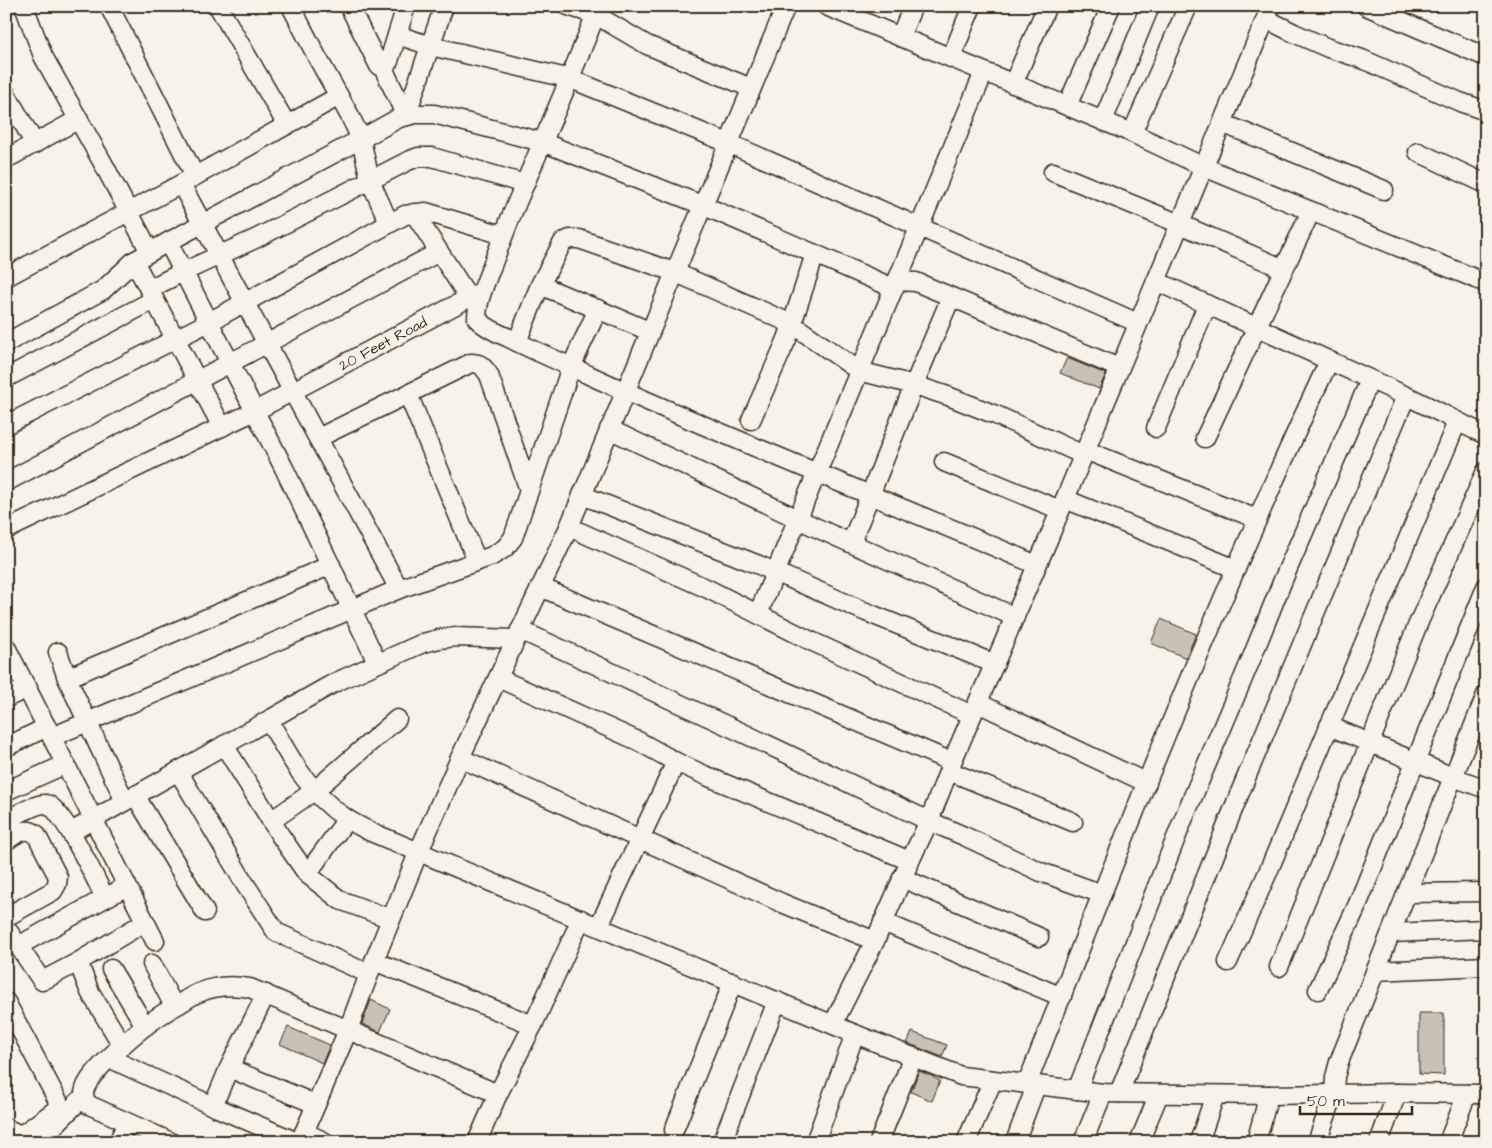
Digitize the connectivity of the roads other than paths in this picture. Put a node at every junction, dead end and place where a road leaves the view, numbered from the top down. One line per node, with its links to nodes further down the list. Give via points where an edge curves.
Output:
1 (24, 6): 35 (street, via 43,56)
2 (109, 6): 48 (street)
3 (218, 6): 38 (street)
4 (291, 6): 31 (street)
5 (349, 6): 25 (street, via 379,66)
6 (406, 6): 20 (street)
7 (444, 6): 22 (street)
8 (568, 6): 18 (street)
9 (786, 6): 29 (street)
10 (826, 6): 21 (street)
11 (913, 6): 21 (street)
12 (972, 6): 24 (street)
13 (1047, 6): 28 (street)
14 (1111, 6): 32 (street)
15 (1150, 6): 36 (street)
16 (1188, 6): 39 (street)
17 (1372, 8): 23 (street)
18 (598, 11): 27 (street); 29 (street, via 646,45)
19 (1268, 12): 33 (street, via 1294,33); 37 (street)
20 (397, 35): 22 (street); 25 (street)
21 (900, 37): 24 (street)
22 (431, 46): 27 (street); 34 (street)
23 (1486, 57)
24 (951, 58): 26 (street)
25 (384, 68): 34 (street)
26 (984, 72): 28 (street); 60 (street)
27 (571, 79): 41 (street); 42 (street)
28 (1013, 84): 32 (street)
29 (751, 88): 42 (street)
30 (6, 94): 43 (street)
31 (339, 96): 38 (street); 40 (street)
32 (1067, 106): 36 (street)
33 (1486, 111)
34 (406, 116): 40 (street); 41 (street, via 434,114)
35 (79, 119): 43 (street); 55 (street)
36 (1102, 121): 39 (street)
37 (1222, 123): 46 (street); 52 (street)
38 (287, 125): 48 (street)
39 (1132, 133): 46 (street)
40 (361, 139): 49 (street); 58 (street)
41 (542, 142): 50 (street); 53 (street)
42 (728, 143): 53 (street); 60 (street)
43 (35, 144): 45 (street)
44 (1418, 152): 51 (street)
45 (6, 159)
46 (1204, 167): 54 (street); 59 (street)
47 (1053, 172): 59 (street)
48 (188, 180): 55 (street); 58 (street)
49 (370, 180): 50 (street, via 418,157 432,157); 57 (street); 66 (street)
50 (525, 184): 61 (street)
51 (1486, 184)
52 (1384, 190)
53 (702, 205): 65 (street); 70 (street)
54 (1311, 211): 68 (street); 74 (street)
55 (128, 212): 63 (street); 71 (street)
56 (414, 213): 57 (street); 61 (street, via 426,212); 64 (street)
57 (389, 223): 79 (street)
58 (202, 224): 62 (street); 66 (street)
59 (1180, 224): 68 (street); 73 (street)
60 (919, 227): 72 (street); 83 (street)
61 (503, 235): 76 (street)
62 (168, 242): 63 (street); 69 (street)
63 (150, 252): 67 (street)
64 (439, 252): 76 (street); 90 (street)
65 (815, 254): 72 (street, via 891,287); 84 (street)
66 (220, 255): 69 (street); 79 (street)
67 (134, 262): 77 (street); 89 (street, via 103,290)
68 (1284, 269): 85 (street)
69 (183, 272): 77 (street); 82 (street)
70 (674, 272): 75 (street, via 579,239 570,239 563,242); 84 (street); 86 (street)
71 (6, 277)
72 (897, 281): 78 (street, via 916,282); 95 (street)
73 (1156, 282): 80 (street); 83 (street)
74 (1486, 284)
75 (540, 285): 81 (street); 88 (street)
76 (476, 294): 88 (street, via 477,319 483,326); 100 (street, 20 Feet Road)
77 (152, 295): 87 (street); 96 (street, via 146,304)
78 (951, 297): 94 (street); 99 (street)
79 (245, 302): 82 (street); 90 (street)
80 (1207, 305): 85 (street); 110 (street)
81 (598, 309): 86 (street); 93 (street)
82 (209, 322): 87 (street); 92 (street)
83 (1138, 323): 94 (street)
84 (792, 324): 95 (street); 105 (street)
85 (1256, 328): 91 (street); 113 (street)
86 (650, 331): 101 (street)
87 (175, 339): 97 (street); 107 (street)
88 (517, 342): 93 (street)
89 (6, 343)
90 (268, 343): 92 (street); 100 (street)
91 (1328, 361): 98 (street); 124 (street)
92 (230, 362): 97 (street); 104 (street)
93 (572, 367): 101 (street); 119 (street)
94 (1119, 368): 114 (street)
95 (859, 371): 99 (street); 117 (street)
96 (6, 378)
97 (197, 380): 108 (street); 118 (street)
98 (1370, 380): 103 (street); 226 (street, via 1183,820)
99 (914, 385): 114 (street, via 996,415 1080,454); 121 (street)
100 (293, 391): 104 (street, 20 Feet Road); 112 (street)
101 (625, 391): 109 (street); 117 (street)
102 (408, 394): 112 (street); 119 (street, via 471,363 484,367); 128 (street)
103 (1406, 396): 106 (street); 227 (street)
104 (255, 412): 108 (street, 20 Feet Road); 129 (street)
105 (751, 420)
106 (1457, 422): 111 (street); 153 (street)
107 (6, 425)
108 (222, 427): 126 (street, 20 Feet Road)
109 (609, 428): 120 (street); 123 (street)
110 (1156, 428)
111 (1486, 435)
112 (318, 438): 135 (street)
113 (1205, 438)
114 (1085, 450): 122 (street); 124 (street)
115 (944, 462): 122 (street)
116 (1486, 471): 155 (street)
117 (817, 473): 121 (street); 123 (street)
118 (6, 482)
119 (529, 490): 128 (street, via 513,538 505,548)
120 (582, 494): 125 (street); 132 (street)
121 (870, 494): 127 (street); 130 (street)
122 (1063, 504): 130 (street); 131 (street)
123 (798, 519): 127 (street); 132 (street)
124 (1257, 519): 131 (street)
125 (568, 527): 133 (street); 137 (street)
126 (6, 530)
127 (851, 543): 138 (street)
128 (478, 561): 135 (street)
129 (331, 565): 136 (street); 144 (street)
130 (1037, 565): 138 (street)
131 (1236, 569): 165 (street)
132 (775, 572): 137 (street); 143 (street)
133 (540, 587): 139 (street); 162 (street)
134 (1486, 587): 160 (street)
135 (399, 589): 136 (street)
136 (352, 610): 142 (street); 152 (street)
137 (758, 614): 149 (street, via 810,641)
138 (1015, 617): 143 (street)
139 (518, 635): 142 (street, via 439,638); 145 (street); 174 (street, via 743,733)
140 (6, 647): 146 (street)
141 (58, 652): 144 (street)
142 (378, 662): 150 (street)
143 (994, 664): 149 (street)
144 (68, 678): 152 (street)
145 (498, 678): 158 (street); 159 (street, via 638,740)
146 (28, 688): 148 (street); 154 (street)
147 (1486, 695): 164 (street)
148 (6, 698)
149 (975, 709): 162 (street); 165 (street)
150 (269, 720): 156 (street); 168 (street, via 290,758)
151 (397, 720): 168 (street)
152 (88, 722): 154 (street); 169 (street, via 100,751)
153 (1329, 726): 155 (street); 201 (street)
154 (50, 732): 157 (street); 161 (street)
155 (1370, 742): 160 (street); 204 (street)
156 (224, 745): 163 (street); 173 (street)
157 (6, 747)
158 (460, 758): 177 (street); 179 (street)
159 (676, 762): 177 (street); 180 (street)
160 (1415, 762): 164 (street); 209 (street, via 1358,906)
161 (66, 764): 167 (street); 170 (street)
162 (951, 767): 174 (street); 175 (street)
163 (178, 771): 169 (street); 205 (street, via 276,932)
164 (1453, 777): 166 (street); 185 (street)
165 (1147, 783): 186 (street)
166 (1486, 789)
167 (6, 791)
168 (314, 791): 171 (street); 173 (street)
169 (130, 798): 170 (street); 188 (street)
170 (93, 819): 176 (street); 183 (street)
171 (347, 819): 179 (street); 181 (street)
172 (6, 820): 176 (street, via 44,803 55,809)
173 (271, 821): 181 (street)
174 (929, 822): 180 (street); 186 (street, via 1041,872)
175 (1074, 822)
176 (71, 832): 187 (street)
177 (639, 839): 193 (street); 199 (street)
178 (6, 841): 195 (street, via 31,830 58,877 53,891)
179 (418, 851): 189 (street); 190 (street)
180 (910, 861): 182 (street)
181 (307, 874): 189 (street, via 340,900)
182 (902, 878): 192 (street); 197 (street)
183 (127, 886): 187 (street); 191 (street)
184 (1486, 892): 185 (street)
185 (1406, 893): 196 (street)
186 (1102, 894): 211 (street)
187 (105, 898): 195 (street)
188 (205, 912)
189 (390, 919): 205 (street)
190 (581, 919): 193 (street); 216 (street)
191 (145, 922): 198 (street); 200 (street)
192 (883, 922): 199 (street); 211 (street)
193 (599, 926): 208 (street)
194 (1486, 929): 196 (street)
195 (11, 932): 200 (street, via 42,981)
196 (1391, 933): 207 (street)
197 (1039, 937)
198 (155, 941)
199 (875, 941): 215 (street)
200 (78, 962): 220 (street, via 90,992)
201 (1228, 962)
202 (152, 964): 214 (street)
203 (1486, 966): 207 (street)
204 (1279, 967)
205 (371, 968): 216 (street); 218 (street)
206 (111, 969): 217 (street)
207 (1375, 971): 232 (street, via 1339,1062)
208 (732, 982): 212 (street); 241 (street)
209 (1318, 990)
210 (266, 994): 214 (street, via 234,985 216,987); 218 (street); 223 (street)
211 (1062, 997): 225 (street)
212 (777, 1001): 215 (street); 248 (street)
213 (6, 1002): 240 (street, via 58,1101 56,1109 24,1133 18,1134)
214 (174, 1006): 217 (street)
215 (833, 1024): 219 (street)
216 (533, 1025): 229 (street)
217 (145, 1026): 220 (street)
218 (348, 1030): 229 (street); 237 (street)
219 (855, 1034): 221 (street); 249 (street)
220 (122, 1045): 222 (street)
221 (914, 1057): 224 (street, via 962,1076); 250 (street)
222 (109, 1058): 236 (street, via 86,1087); 238 (street)
223 (229, 1068): 237 (street); 238 (street)
224 (992, 1080): 225 (street); 251 (street)
225 (1032, 1085): 226 (street); 252 (street)
226 (1077, 1090): 227 (street)
227 (1111, 1093): 230 (street); 253 (street)
228 (1397, 1093): 232 (street); 233 (street); 258 (street)
229 (498, 1094): 247 (street)
230 (1159, 1094): 231 (street); 254 (street)
231 (1215, 1094): 235 (street); 255 (street)
232 (1334, 1094): 235 (street); 257 (street)
233 (1467, 1094): 234 (street); 259 (street)
234 (1486, 1094)
235 (1270, 1095): 256 (street)
236 (84, 1096): 239 (street, via 87,1104); 243 (street)
237 (315, 1104): 242 (street)
238 (213, 1106): 242 (street)
239 (127, 1123): 244 (street); 245 (street)
240 (6, 1128)
241 (674, 1130)
242 (300, 1139): 246 (street)
243 (38, 1142)
244 (118, 1142)
245 (171, 1142)
246 (326, 1142)
247 (477, 1142)
248 (722, 1142)
249 (815, 1142)
250 (879, 1142)
251 (966, 1142)
252 (1015, 1142)
253 (1083, 1142)
254 (1140, 1142)
255 (1199, 1142)
256 (1256, 1142)
257 (1317, 1142)
258 (1379, 1142)
259 (1448, 1142)

